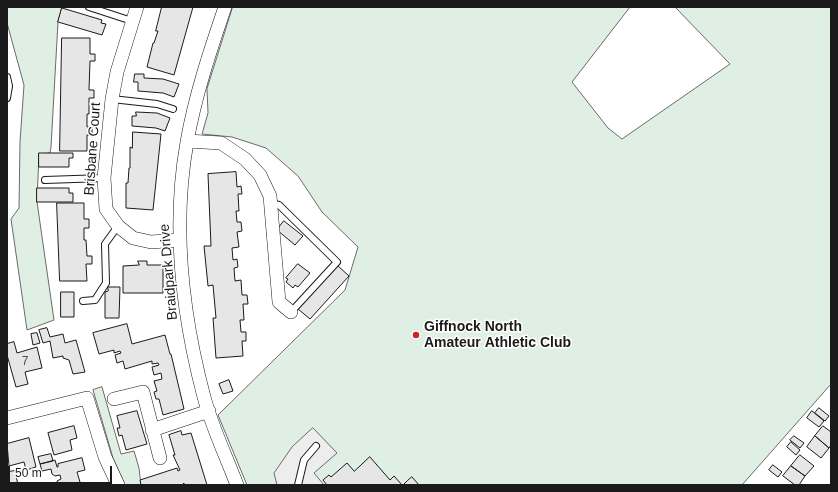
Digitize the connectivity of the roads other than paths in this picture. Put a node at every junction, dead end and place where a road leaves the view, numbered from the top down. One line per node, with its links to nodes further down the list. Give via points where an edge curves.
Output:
1 (90, 7): 4 (lane)
2 (137, 7): 4 (street, Brisbane Court)
3 (225, 7): 10 (street, Braidpark Drive, via 208,57)
4 (132, 21): 8 (street, Brisbane Court)
5 (7, 77): 6 (lane)
6 (8, 86): 7 (lane)
7 (7, 98)
8 (112, 99): 9 (lane); 11 (street, Brisbane Court)
9 (173, 108)
10 (187, 141): 13 (street, via 221,143 245,159 260,175 270,196); 15 (street, Braidpark Drive)
11 (104, 178): 12 (lane); 14 (street, Brisbane Court, via 106,209)
12 (45, 180)
13 (270, 203): 17 (street, via 279,302); 17 (lane, via 279,205 337,262)
14 (118, 226): 15 (street, Brisbane Court, via 133,238 141,240); 16 (lane, via 105,244 106,283 95,300)
15 (179, 240): 19 (street, Braidpark Drive, via 191,340)
16 (83, 301)
17 (291, 312)
18 (114, 399): 21 (street, via 142,392)
19 (209, 411): 21 (street); 25 (street, Braidpark Drive)
20 (7, 418): 24 (street, via 87,398 105,456)
21 (152, 430): 23 (street)
22 (316, 446): 26 (lane, via 304,460)
23 (160, 458)
24 (118, 485)
25 (238, 485)
26 (298, 485)

